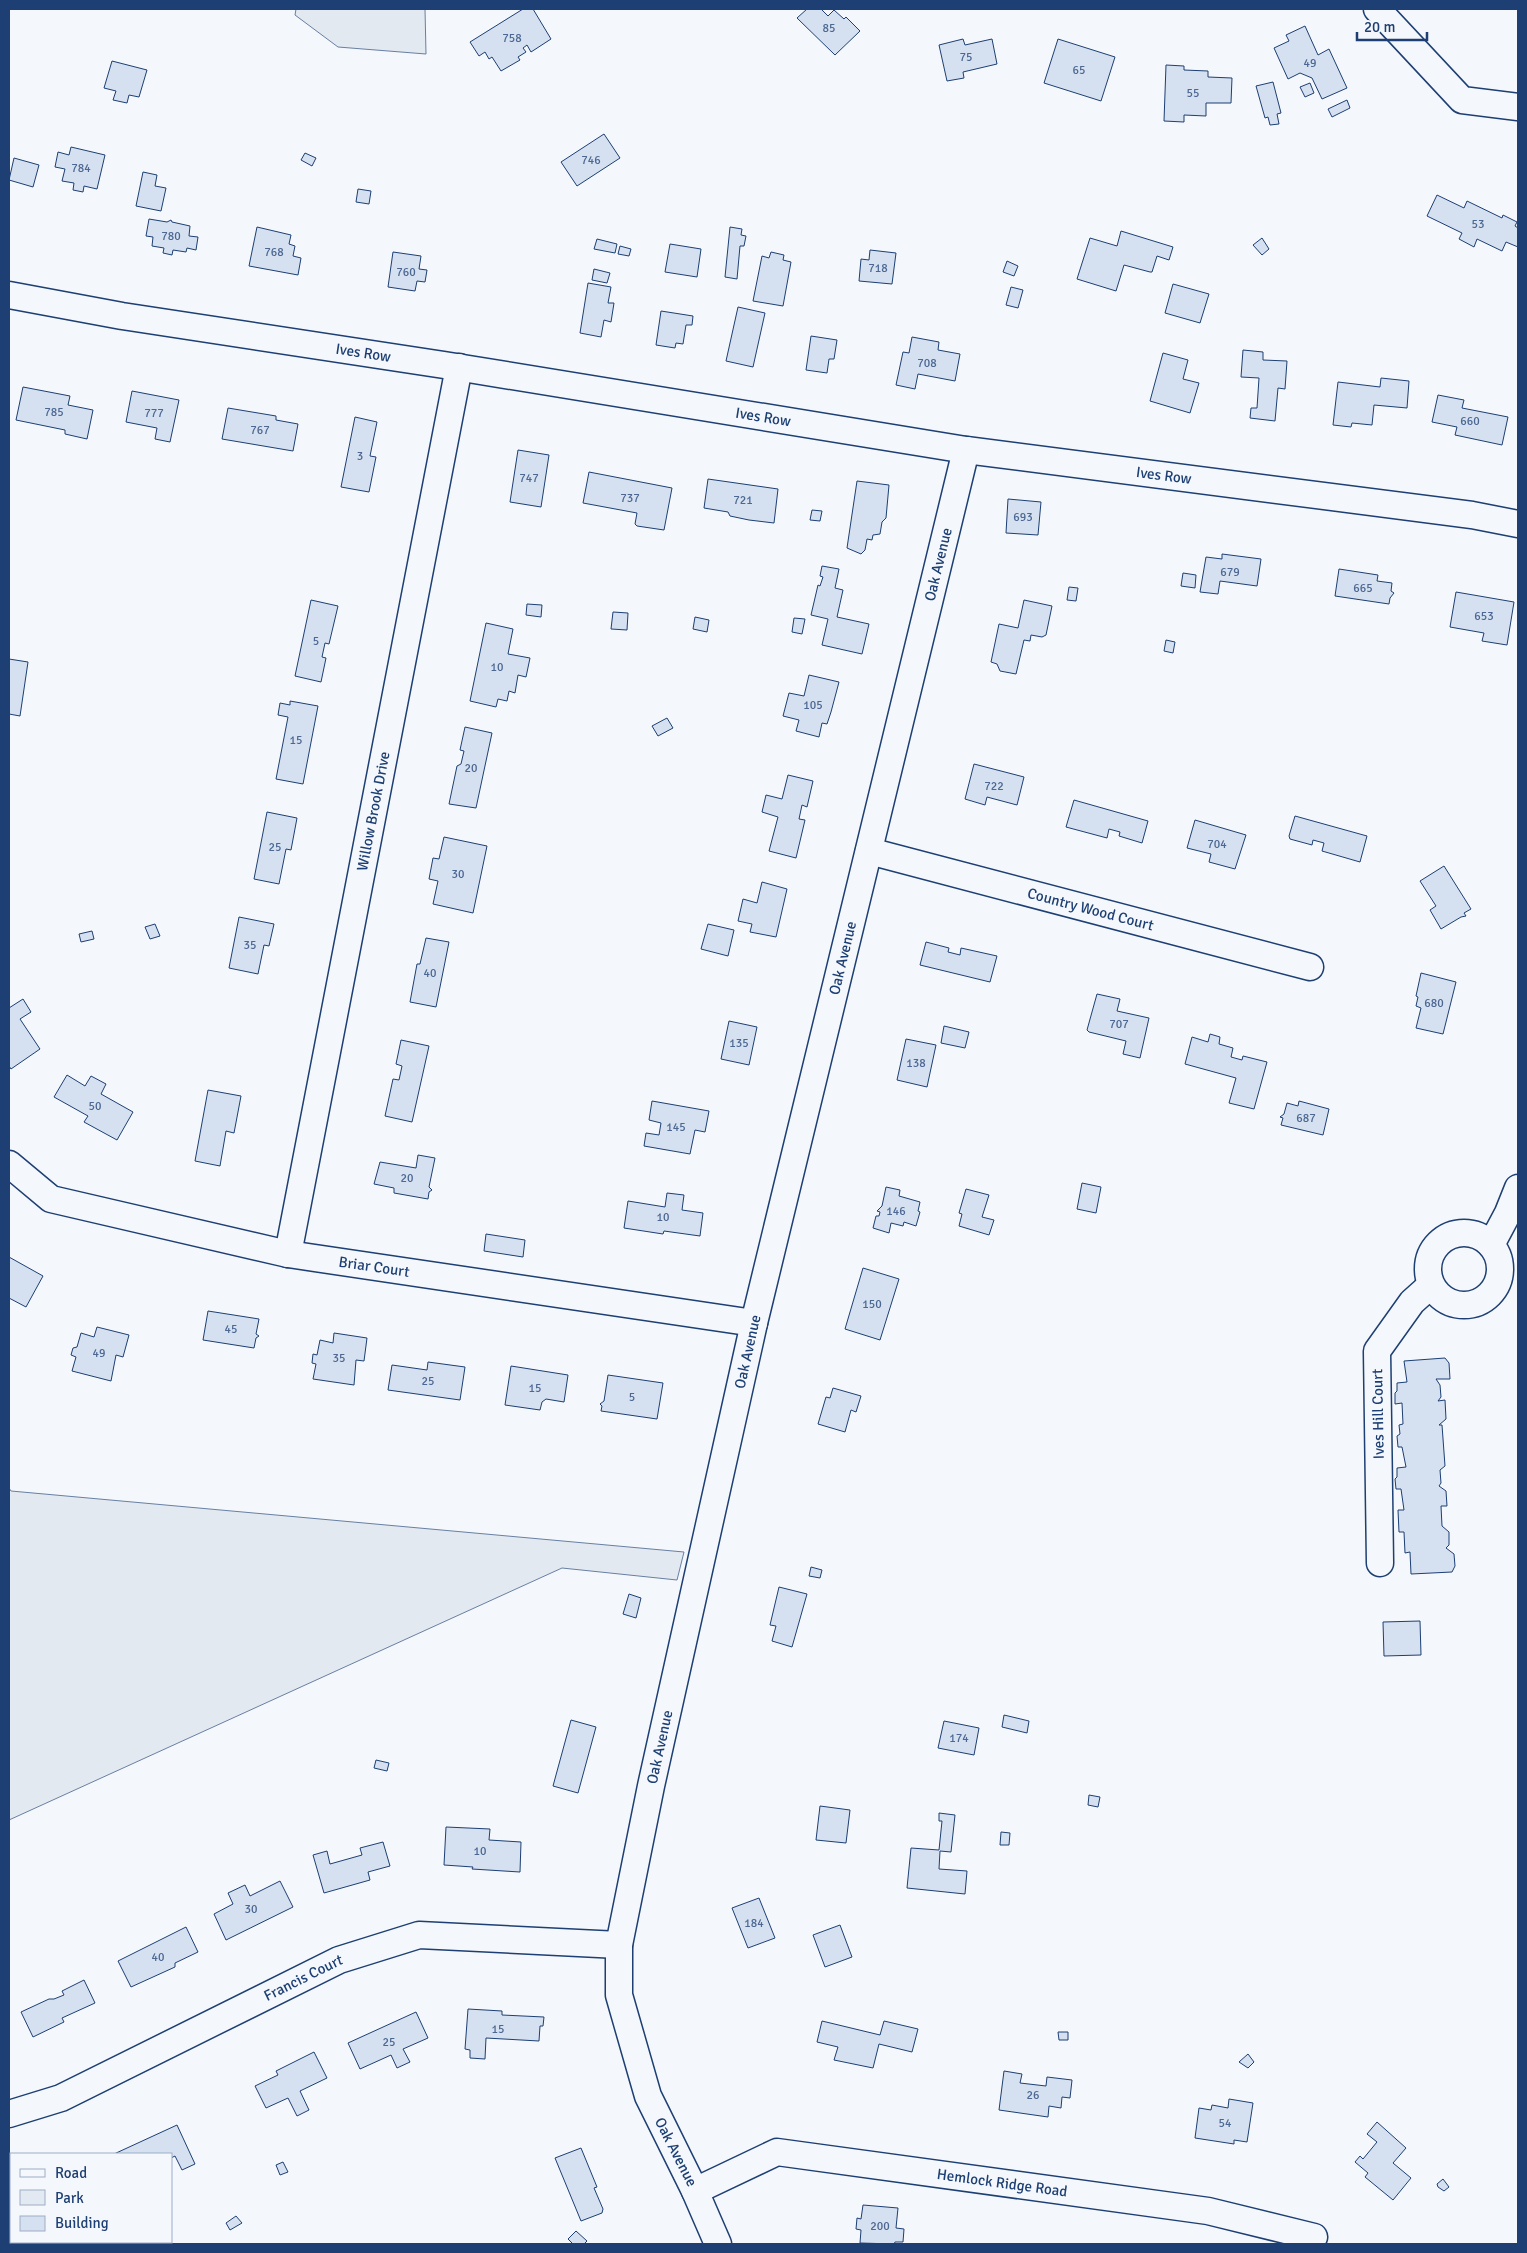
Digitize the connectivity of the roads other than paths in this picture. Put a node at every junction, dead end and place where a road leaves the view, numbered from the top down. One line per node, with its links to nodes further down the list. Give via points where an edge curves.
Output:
1 (1377, 9): 2 (street, via 1462,100)
2 (1518, 107)
3 (9, 295): 4 (street, Ives Row, via 122,316)
4 (459, 367): 5 (street, Ives Row); 12 (street, Willow Brook Drive)
5 (966, 450): 6 (street, Ives Row, via 1472,515); 7 (street, Oak Avenue)
6 (1518, 524)
7 (869, 851): 8 (street, Country Wood Court); 14 (street, Oak Avenue)
8 (1310, 967)
9 (9, 1164): 12 (street, Briar Court, via 51,1199)
10 (1518, 1188): 11 (street)
11 (1491, 1245): 13 (street, via 1472,1234 1460,1233 1439,1242 1428,1262); 13 (street, via 1498,1259 1499,1274 1491,1293 1481,1300 1464,1304 1447,1301)
12 (288, 1254): 14 (street, Briar Court)
13 (1431, 1285): 15 (street, Ives Hill Court, via 1412,1302 1377,1351)
14 (754, 1323): 16 (street, Oak Avenue, via 654,1769)
15 (1380, 1563)
16 (620, 1945): 17 (street, Francis Court, via 420,1935 339,1960 61,2098); 18 (street, Oak Avenue, via 620,1994 648,2096)
17 (9, 2114)
18 (696, 2190): 19 (street, Hemlock Ridge Road, via 777,2152 1208,2211); 20 (street, Oak Avenue)
19 (1314, 2237)
20 (718, 2244)

